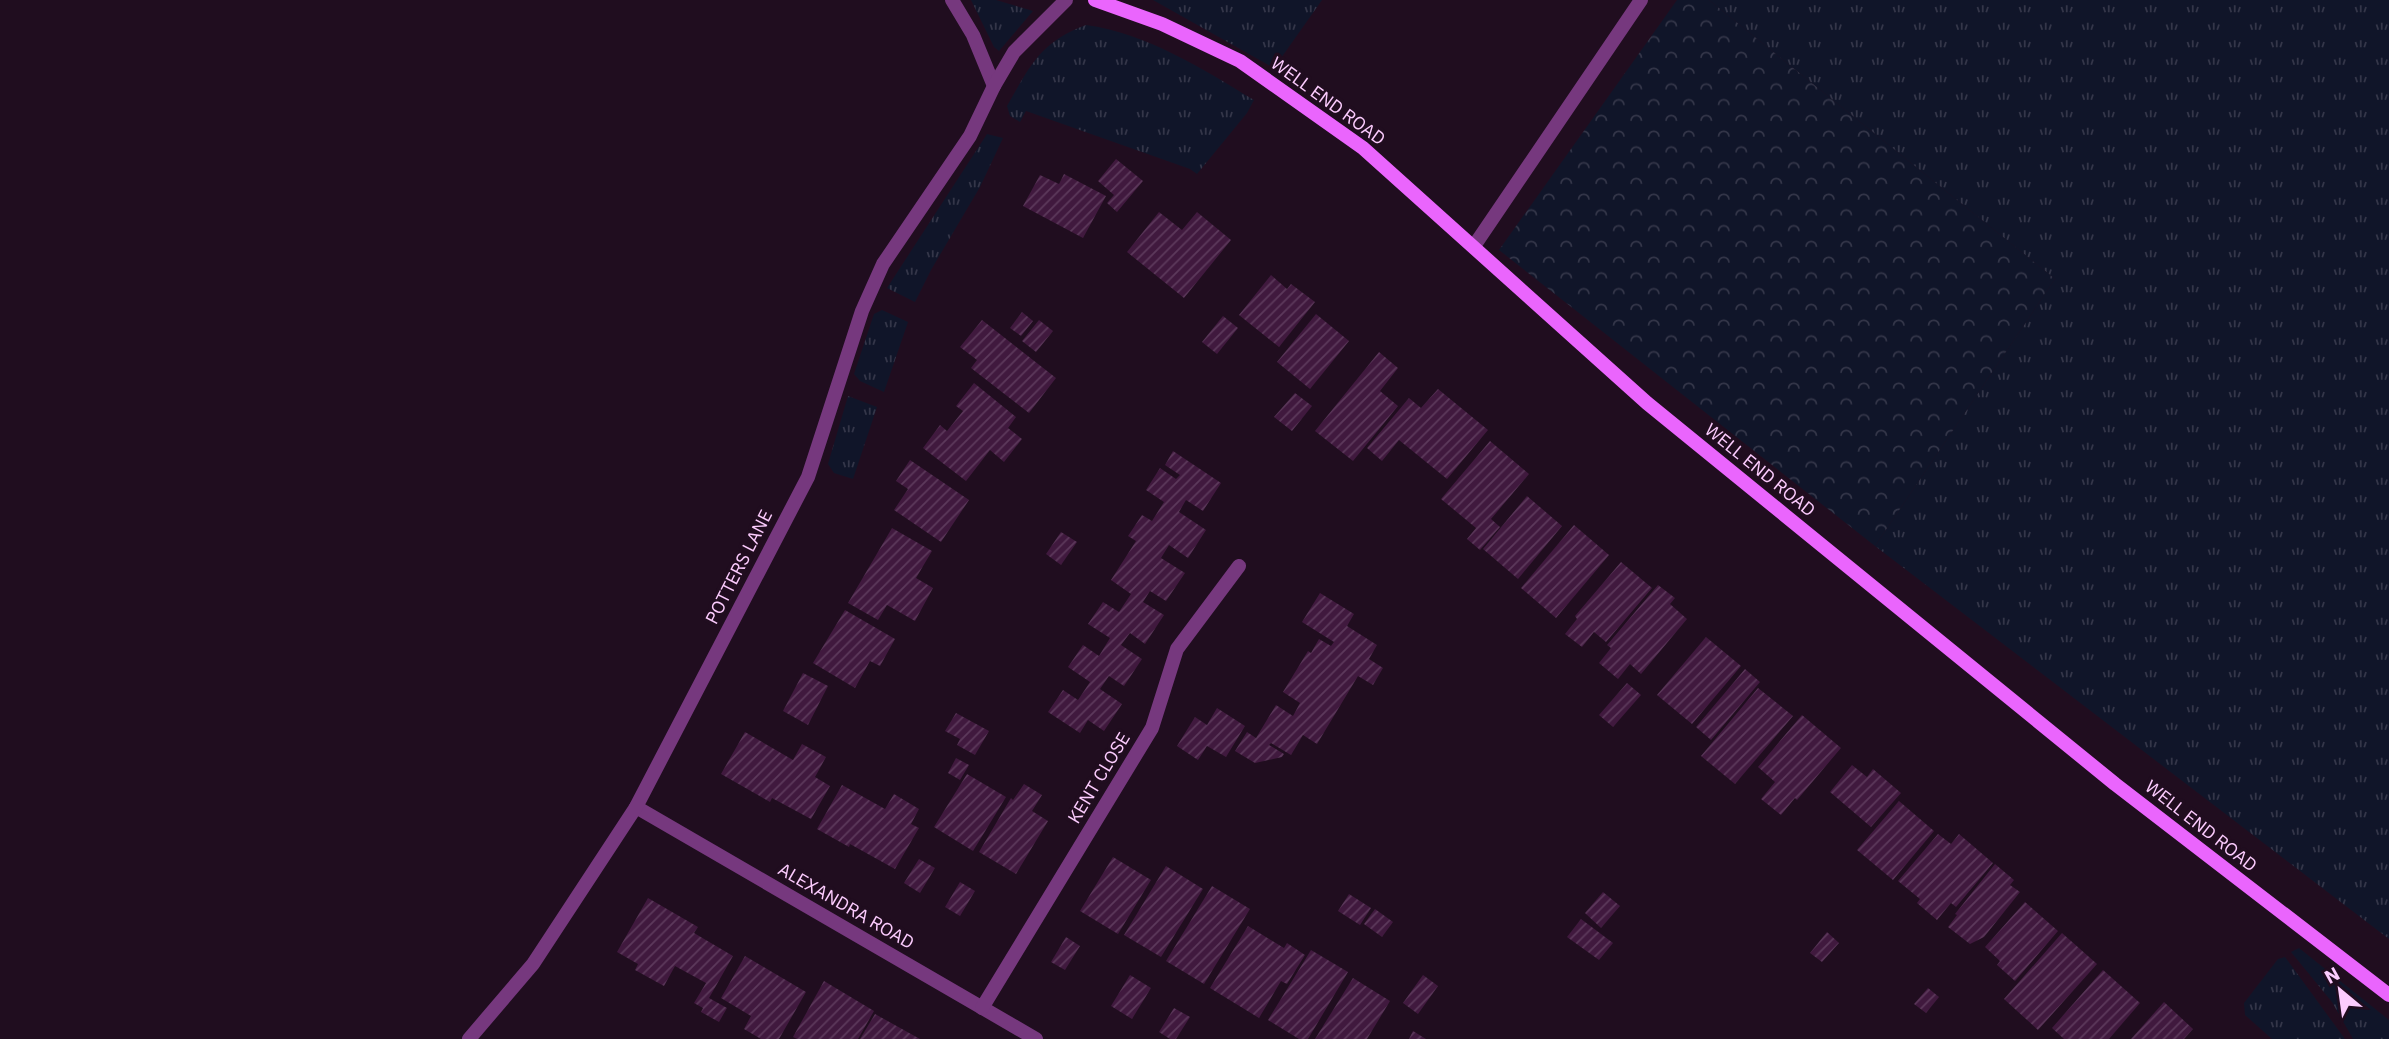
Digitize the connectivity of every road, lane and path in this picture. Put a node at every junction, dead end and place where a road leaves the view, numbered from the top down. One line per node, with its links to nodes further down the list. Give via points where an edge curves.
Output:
1 (952, 0): 5 (street)
2 (1066, 0): 5 (street, POTTERS LANE, via 1014,52)
3 (1095, 0): 6 (street, WELL END ROAD, via 1162,24 1240,61 1363,148)
4 (1641, 0): 6 (street)
5 (994, 86): 8 (street, POTTERS LANE, via 970,136 883,264 862,311 808,477)
6 (1475, 246): 9 (street, WELL END ROAD, via 1647,403 2115,784)
7 (1239, 566): 10 (street, KENT CLOSE, via 1177,649 1152,728)
8 (636, 807): 10 (street, ALEXANDRA ROAD); 11 (street, POTTERS LANE, via 533,964)
9 (2389, 995)
10 (982, 1008): 12 (street, ALEXANDRA ROAD)
11 (468, 1039)
12 (1035, 1039)

